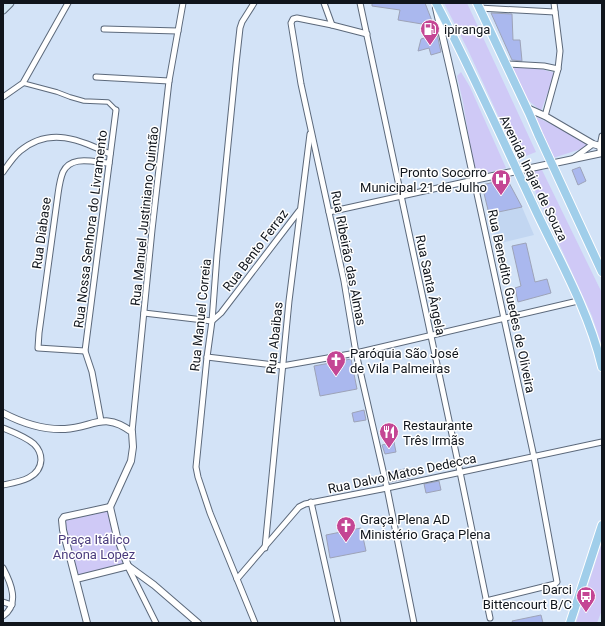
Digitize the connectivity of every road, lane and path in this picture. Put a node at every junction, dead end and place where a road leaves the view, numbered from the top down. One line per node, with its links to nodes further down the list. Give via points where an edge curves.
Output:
1 (10, 3): 10 (main road)
2 (68, 3): 20 (street)
3 (183, 3): 14 (street, Rua Manuel Justiniano Quintão)
4 (254, 3): 43 (street, Rua Manuel Correia, via 240,28)
5 (324, 3): 12 (street)
6 (360, 3): 15 (street, Rua Santa Ângela)
7 (435, 3): 33 (main road, Avenida Inajar de Souza); 35 (street, Rua Benedito Guedes de Oliveira)
8 (554, 3): 11 (street)
9 (478, 6): 11 (street); 16 (main road, Avenida Inajar de Souza)
10 (3, 10)
11 (556, 12): 17 (street, via 560,50)
12 (332, 25): 15 (street, Rua Ribeirão das Almas); 25 (street, Rua Ribeirão das Almas, via 297,18 291,23)
13 (104, 29): 14 (street)
14 (178, 31): 19 (street, Rua Manuel Justiniano Quintão)
15 (367, 34): 36 (street, Rua Santa Ângela)
16 (506, 64): 17 (street, via 544,66); 22 (main road, Avenida Inajar de Souza)
17 (558, 70): 24 (street)
18 (96, 77): 19 (street)
19 (169, 81): 41 (street, Rua Manuel Justiniano Quintão)
20 (23, 83): 21 (street); 23 (street, via 84,101 108,102)
21 (3, 97)
22 (527, 108): 24 (street); 32 (main road, Avenida Inajar de Souza)
23 (116, 110): 29 (street, Rua Nossa Senhora do Livramento)
24 (545, 116): 27 (street)
25 (311, 131): 37 (street, Rua Abaibas); 38 (street, Rua Ribeirão das Almas)
26 (602, 136): 28 (street)
27 (593, 144): 28 (street); 30 (street)
28 (601, 151): 30 (street)
29 (110, 154): 31 (street, Rua Nossa Senhora do Livramento); 34 (street, via 65,136 47,138 31,143 20,151)
30 (571, 159): 32 (street)
31 (109, 163): 45 (street, Rua Nossa Senhora do Livramento); 45 (street, Rua Diabase, via 80,160 72,162 62,173 56,202 38,348)
32 (551, 163): 33 (street); 39 (main road, Avenida Inajar de Souza)
33 (517, 170): 35 (street); 40 (main road, Avenida Inajar de Souza)
34 (3, 172)
35 (474, 180): 36 (street); 42 (street, Rua Benedito Guedes de Oliveira)
36 (401, 196): 38 (street); 44 (street, Rua Santa Ângela)
37 (300, 210): 43 (street, Rua Bento Ferraz, via 221,313); 48 (street, Rua Abaibas)
38 (330, 212): 46 (street, Rua Ribeirão das Almas)
39 (602, 272)
40 (578, 301): 42 (street); 49 (main road, Avenida Inajar de Souza)
41 (144, 312): 43 (street); 53 (street, Rua Manuel Justiniano Quintão)
42 (504, 318): 44 (street); 55 (street, Rua Benedito Guedes de Oliveira)
43 (212, 321): 47 (street, Rua Manuel Correia)
44 (431, 335): 46 (street); 56 (street, Rua Santa Ângela)
45 (85, 351): 51 (street, via 92,372)
46 (356, 353): 48 (street); 58 (street, Rua Ribeirão das Almas)
47 (207, 357): 48 (street); 66 (street, Rua Manuel Correia, via 196,472)
48 (282, 366): 62 (street, Rua Abaibas)
49 (602, 367)
50 (3, 413): 51 (street, via 29,425 49,428 66,429)
51 (101, 422): 53 (street, via 115,422)
52 (3, 428): 57 (street, via 33,443 41,459 40,467 29,478)
53 (132, 432): 60 (street, via 131,461)
54 (602, 442): 55 (street, Rua Dalvo Matos Dedecca)
55 (534, 457): 56 (street, Rua Dalvo Matos Dedecca); 67 (street, Rua Benedito Guedes de Oliveira, via 557,582)
56 (460, 472): 58 (street, Rua Dalvo Matos Dedecca); 67 (street, Rua Santa Ângela)
57 (3, 486)
58 (387, 488): 59 (street, Rua Dalvo Matos Dedecca); 77 (street, Rua Ribeirão das Almas)
59 (311, 502): 62 (street, Rua Dalvo Matos Dedecca, via 299,507); 76 (street)
60 (110, 507): 63 (street, via 117,537); 65 (street, via 63,518 63,530)
61 (602, 525): 78 (main road)
62 (265, 548): 66 (street, Rua Dalvo Matos Dedecca)
63 (128, 566): 65 (street); 73 (street); 74 (street)
64 (3, 568): 69 (street, via 12,588)
65 (76, 579): 72 (street)
66 (237, 579): 75 (street, Rua Manuel Correia)
67 (486, 600): 71 (street, Rua Santa Ângela)
68 (3, 602): 69 (street)
69 (12, 605): 70 (street)
70 (3, 616)
71 (490, 618)
72 (87, 623)
73 (156, 623)
74 (198, 623)
75 (255, 623)
76 (338, 623)
77 (414, 623)
78 (570, 623)

